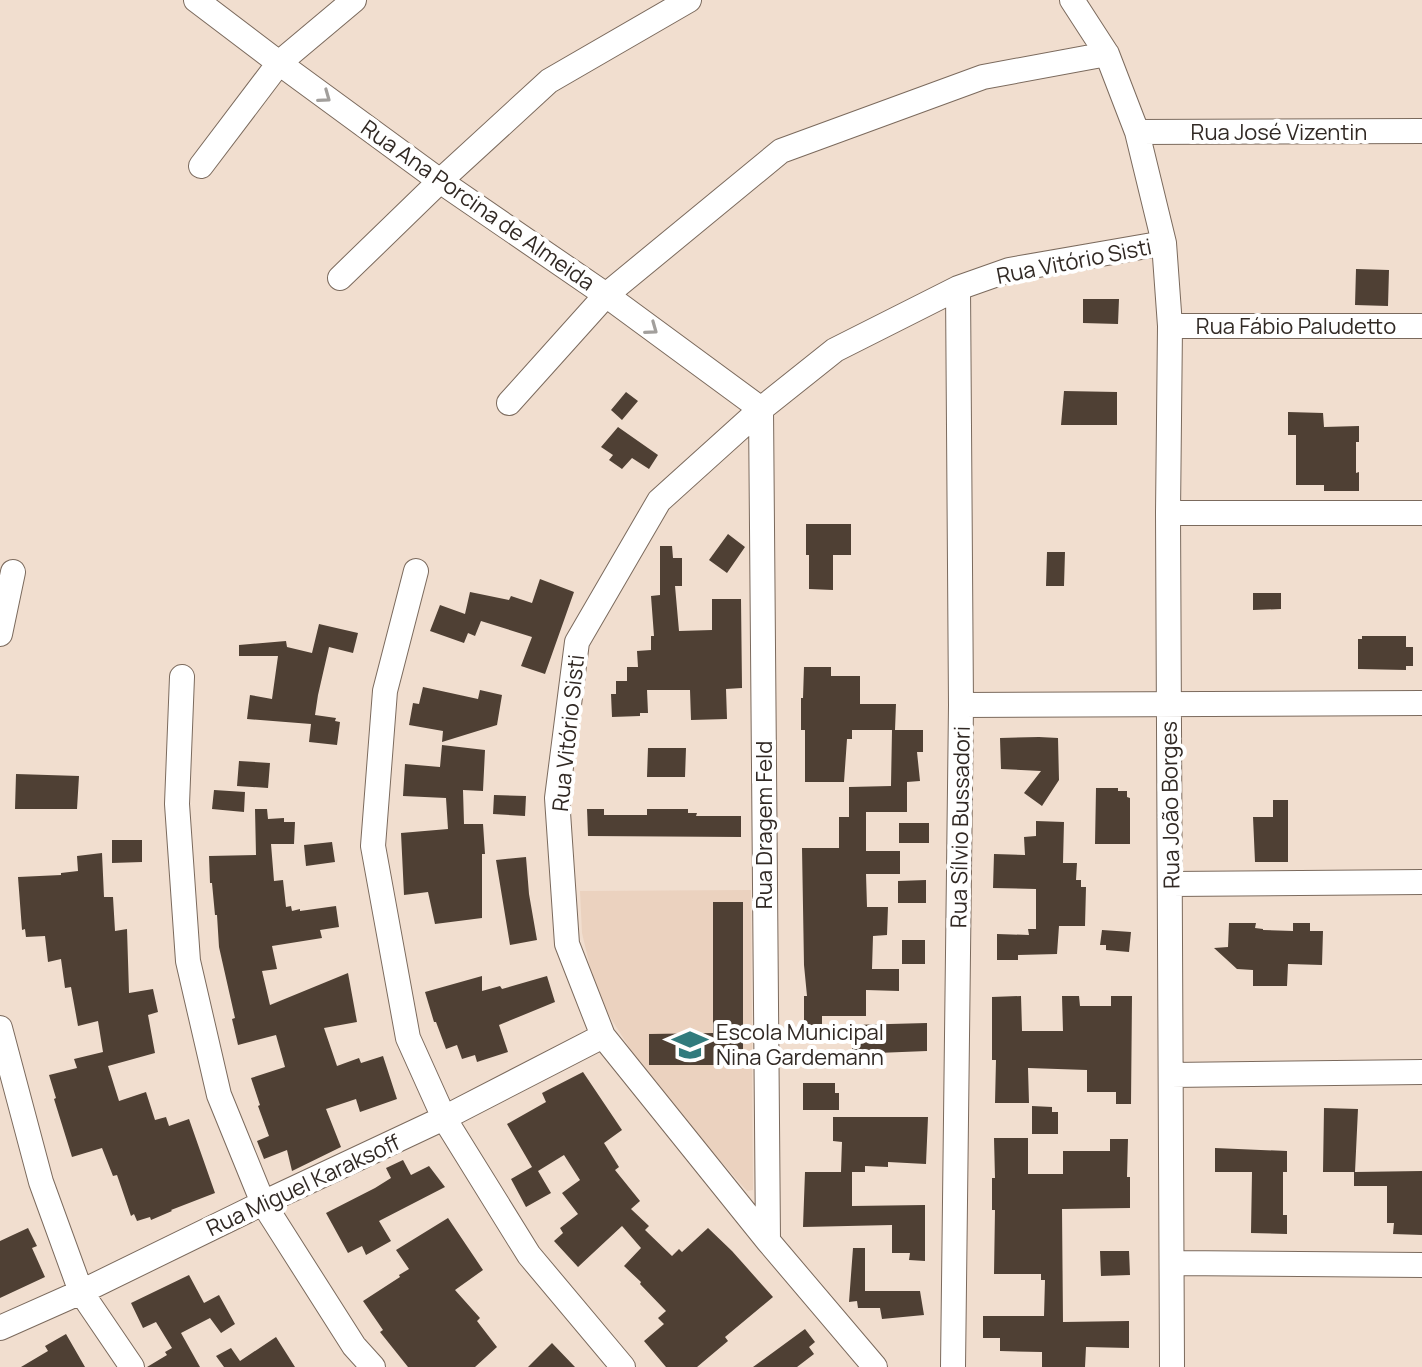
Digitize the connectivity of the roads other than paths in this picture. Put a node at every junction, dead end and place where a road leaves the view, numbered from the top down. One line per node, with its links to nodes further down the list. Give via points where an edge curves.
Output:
1 (196, 0): 6 (street, Rua Ana Porcina de Almeida)
2 (354, 0): 6 (street)
3 (689, 0): 10 (street, via 549,81)
4 (1072, 0): 5 (street, Rua João Borges)
5 (1107, 54): 8 (street, Rua João Borges); 14 (street, via 983,77 781,151)
6 (279, 63): 9 (street); 10 (street, Rua Ana Porcina de Almeida, one-way to 10)
7 (1422, 131): 8 (street, Rua José Vizentin)
8 (1137, 132): 11 (street, Rua João Borges)
9 (201, 166)
10 (440, 181): 12 (street); 14 (street, Rua Ana Porcina de Almeida)
11 (1164, 243): 13 (street, Rua Vitório Sisti, via 1009,270); 15 (street, Rua João Borges)
12 (340, 278)
13 (958, 288): 18 (street, Rua Vitório Sisti, via 835,350); 27 (street, Rua Sílvio Bussadori)
14 (606, 295): 17 (street); 18 (street, Rua Ana Porcina de Almeida, one-way to 18)
15 (1170, 326): 16 (street, Rua Fábio Paludetto); 19 (street, Rua João Borges)
16 (1422, 326)
17 (509, 403)
18 (761, 409): 31 (street, Rua Vitório Sisti, via 659,501 577,642 557,798 567,944); 36 (street, Rua Dragem Feld)
19 (1168, 513): 20 (street); 26 (street, Rua João Borges)
20 (1422, 513)
21 (416, 571): 34 (street, via 385,691 373,846 408,1038)
22 (13, 572): 23 (street)
23 (0, 634)
24 (182, 677): 35 (street, via 177,804 188,961 219,1095)
25 (1422, 703): 26 (street)
26 (1169, 704): 27 (street); 29 (street, Rua João Borges)
27 (961, 705): 45 (street, Rua Sílvio Bussadori)
28 (1422, 882): 29 (street)
29 (1171, 884): 33 (street, Rua João Borges)
30 (0, 1028): 39 (street, via 41,1182)
31 (603, 1036): 34 (street, Rua Miguel Karaksoff); 36 (street, Rua Vitório Sisti)
32 (1422, 1072): 33 (street)
33 (1171, 1075): 37 (street, Rua João Borges)
34 (444, 1118): 35 (street, Rua Miguel Karaksoff); 43 (street, via 529,1255)
35 (263, 1203): 39 (street, Rua Miguel Karaksoff); 42 (street, via 354,1346)
36 (768, 1241): 44 (street, Rua Vitório Sisti)
37 (1172, 1263): 38 (street); 46 (street, Rua João Borges)
38 (1422, 1265)
39 (81, 1292): 40 (street, Rua Miguel Karaksoff); 41 (street)
40 (0, 1328)
41 (132, 1367)
42 (373, 1367)
43 (623, 1367)
44 (875, 1367)
45 (953, 1367)
46 (1172, 1367)

